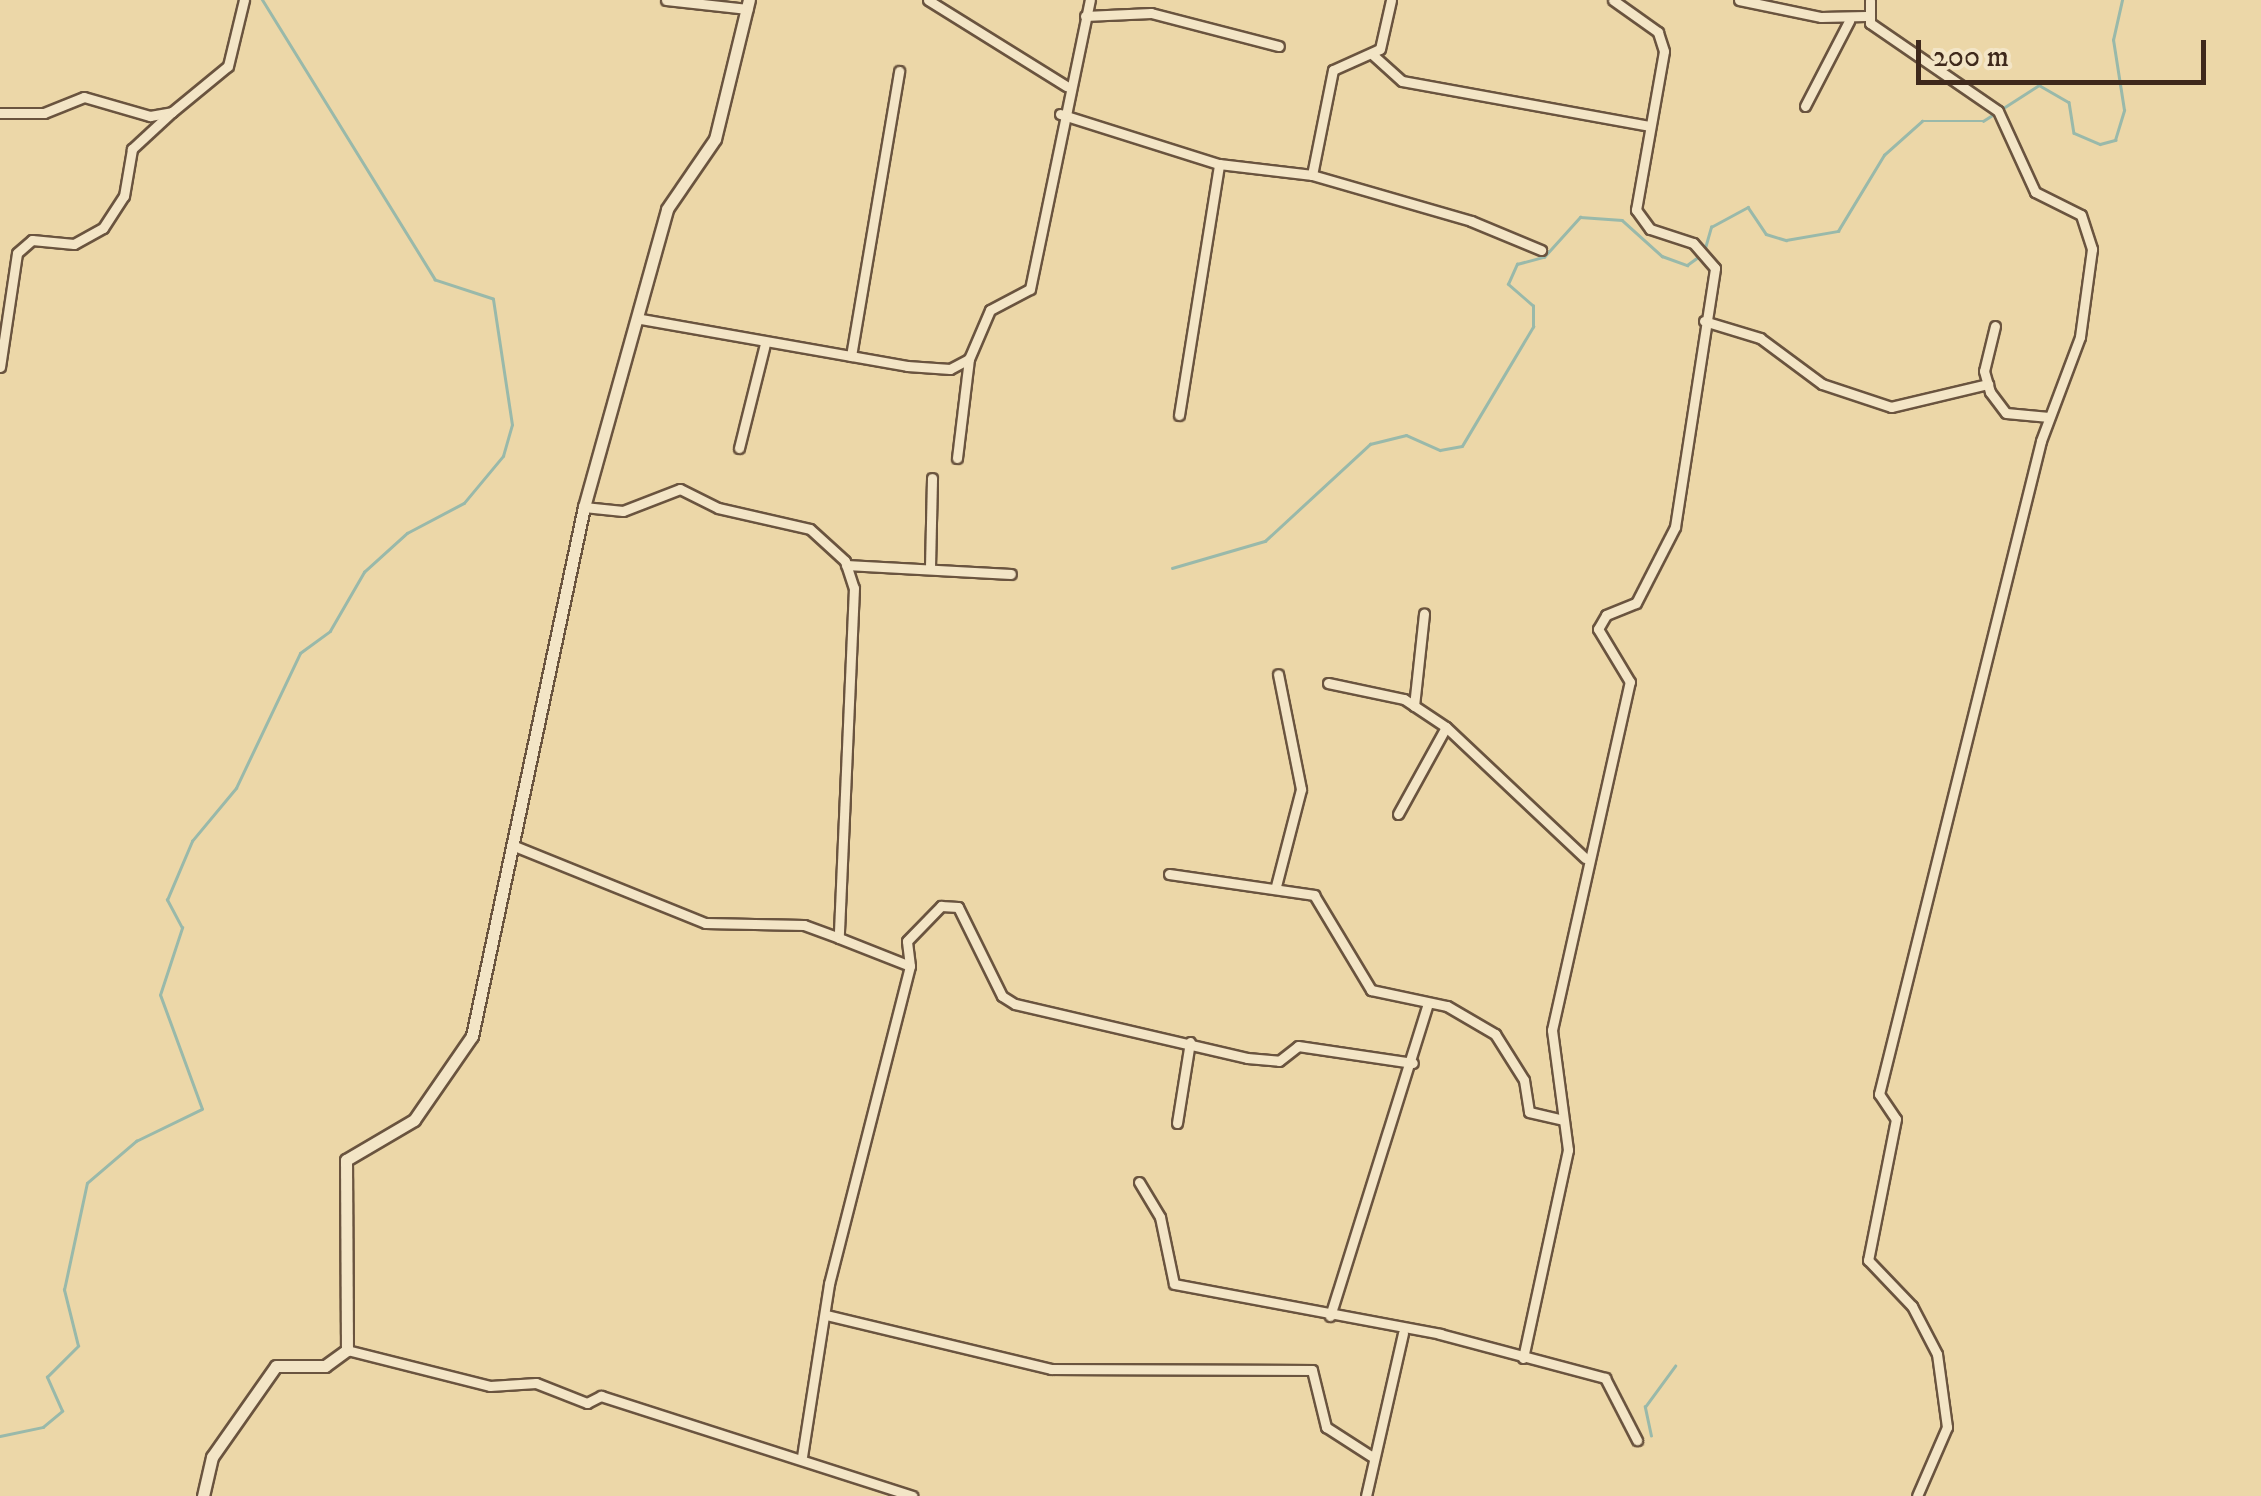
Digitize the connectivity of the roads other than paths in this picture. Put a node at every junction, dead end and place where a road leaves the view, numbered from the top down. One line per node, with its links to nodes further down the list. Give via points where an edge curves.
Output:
1 (244, 0): 21 (street, via 228,66)
2 (666, 0): 10 (street)
3 (928, 0): 11 (street)
4 (954, 0): 11 (street)
5 (1090, 0): 12 (street)
6 (1390, 0): 16 (street)
7 (1613, 0): 23 (street, via 1658,32 1664,51)
8 (1739, 0): 14 (street)
9 (1870, 0): 13 (street)
10 (748, 5): 27 (street, via 715,140 667,209)
11 (949, 12): 18 (street)
12 (1086, 16): 15 (street, via 1151,14); 18 (street)
13 (1866, 16): 14 (street); 36 (street, via 1983,95 2035,192 2090,225 2080,337)
14 (1849, 21): 19 (street)
15 (1279, 46)
16 (1372, 55): 23 (street, via 1402,80); 25 (street, via 1333,70)
17 (900, 71): 31 (street)
18 (1066, 86): 22 (street)
19 (1805, 106)
20 (0, 112): 21 (street, via 44,113 84,97 150,116)
21 (172, 112): 33 (street, via 132,149 124,196 103,228 74,244 32,240 17,253)
22 (1060, 114): 24 (street); 32 (street, via 1030,288 990,310)
23 (1649, 126): 28 (street, via 1636,210 1650,229 1693,243 1715,268)
24 (1219, 164): 25 (street); 35 (street)
25 (1312, 176): 26 (street)
26 (1542, 250)
27 (642, 320): 30 (street); 40 (street)
28 (1704, 322): 34 (street, via 1760,338 1822,384 1892,407); 51 (street, via 1675,527 1636,603 1606,614 1598,629 1630,682)
29 (1995, 326): 34 (street)
30 (765, 344): 31 (street); 37 (street)
31 (851, 356): 32 (street, via 950,369)
32 (969, 360): 38 (street)
33 (0, 366)
34 (1988, 384): 36 (street, via 2006,414)
35 (1179, 415)
36 (2049, 417): 73 (street, via 1879,1094 1896,1119 1868,1260 1912,1306 1937,1354 1947,1427)
37 (738, 448)
38 (957, 458)
39 (932, 478): 42 (street)
40 (584, 507): 41 (street, via 623,511 680,489 718,508 810,528); 50 (street)
41 (846, 565): 42 (street); 54 (street, via 854,588)
42 (930, 567): 43 (street)
43 (1010, 574)
44 (1424, 614): 47 (street)
45 (1278, 674): 53 (street, via 1300,789)
46 (1328, 683): 47 (street)
47 (1414, 706): 48 (street)
48 (1446, 727): 49 (street); 51 (street)
49 (1398, 814)
50 (512, 845): 54 (street, via 705,923 804,925); 65 (street, via 472,1036 414,1120 346,1160)
51 (1585, 858): 59 (street, via 1552,1030)
52 (1170, 874): 53 (street)
53 (1276, 886): 56 (street, via 1314,894 1371,990)
54 (838, 938): 55 (street)
55 (910, 966): 57 (street, via 906,940 941,906 958,908 1002,996 1015,1004); 62 (street)
56 (1428, 1004): 58 (street); 59 (street, via 1495,1034 1524,1080 1529,1112)
57 (1190, 1042): 58 (street, via 1279,1061 1298,1046); 60 (street)
58 (1413, 1063): 63 (street)
59 (1563, 1120): 66 (street, via 1568,1150)
60 (1176, 1123)
61 (1138, 1182): 63 (street, via 1160,1217 1174,1284)
62 (826, 1316): 68 (street); 69 (street, via 1052,1370 1312,1370 1326,1428)
63 (1330, 1316): 64 (street)
64 (1404, 1333): 66 (street); 69 (street)
65 (347, 1350): 68 (street, via 490,1386 536,1384 588,1403 601,1396 640,1415); 70 (street, via 325,1366 276,1366 212,1457)
66 (1523, 1358): 67 (street, via 1605,1378)
67 (1637, 1440)
68 (802, 1456): 71 (street)
69 (1371, 1456): 72 (street)
70 (202, 1496)
71 (912, 1496)
72 (1366, 1496)
73 (1917, 1496)

